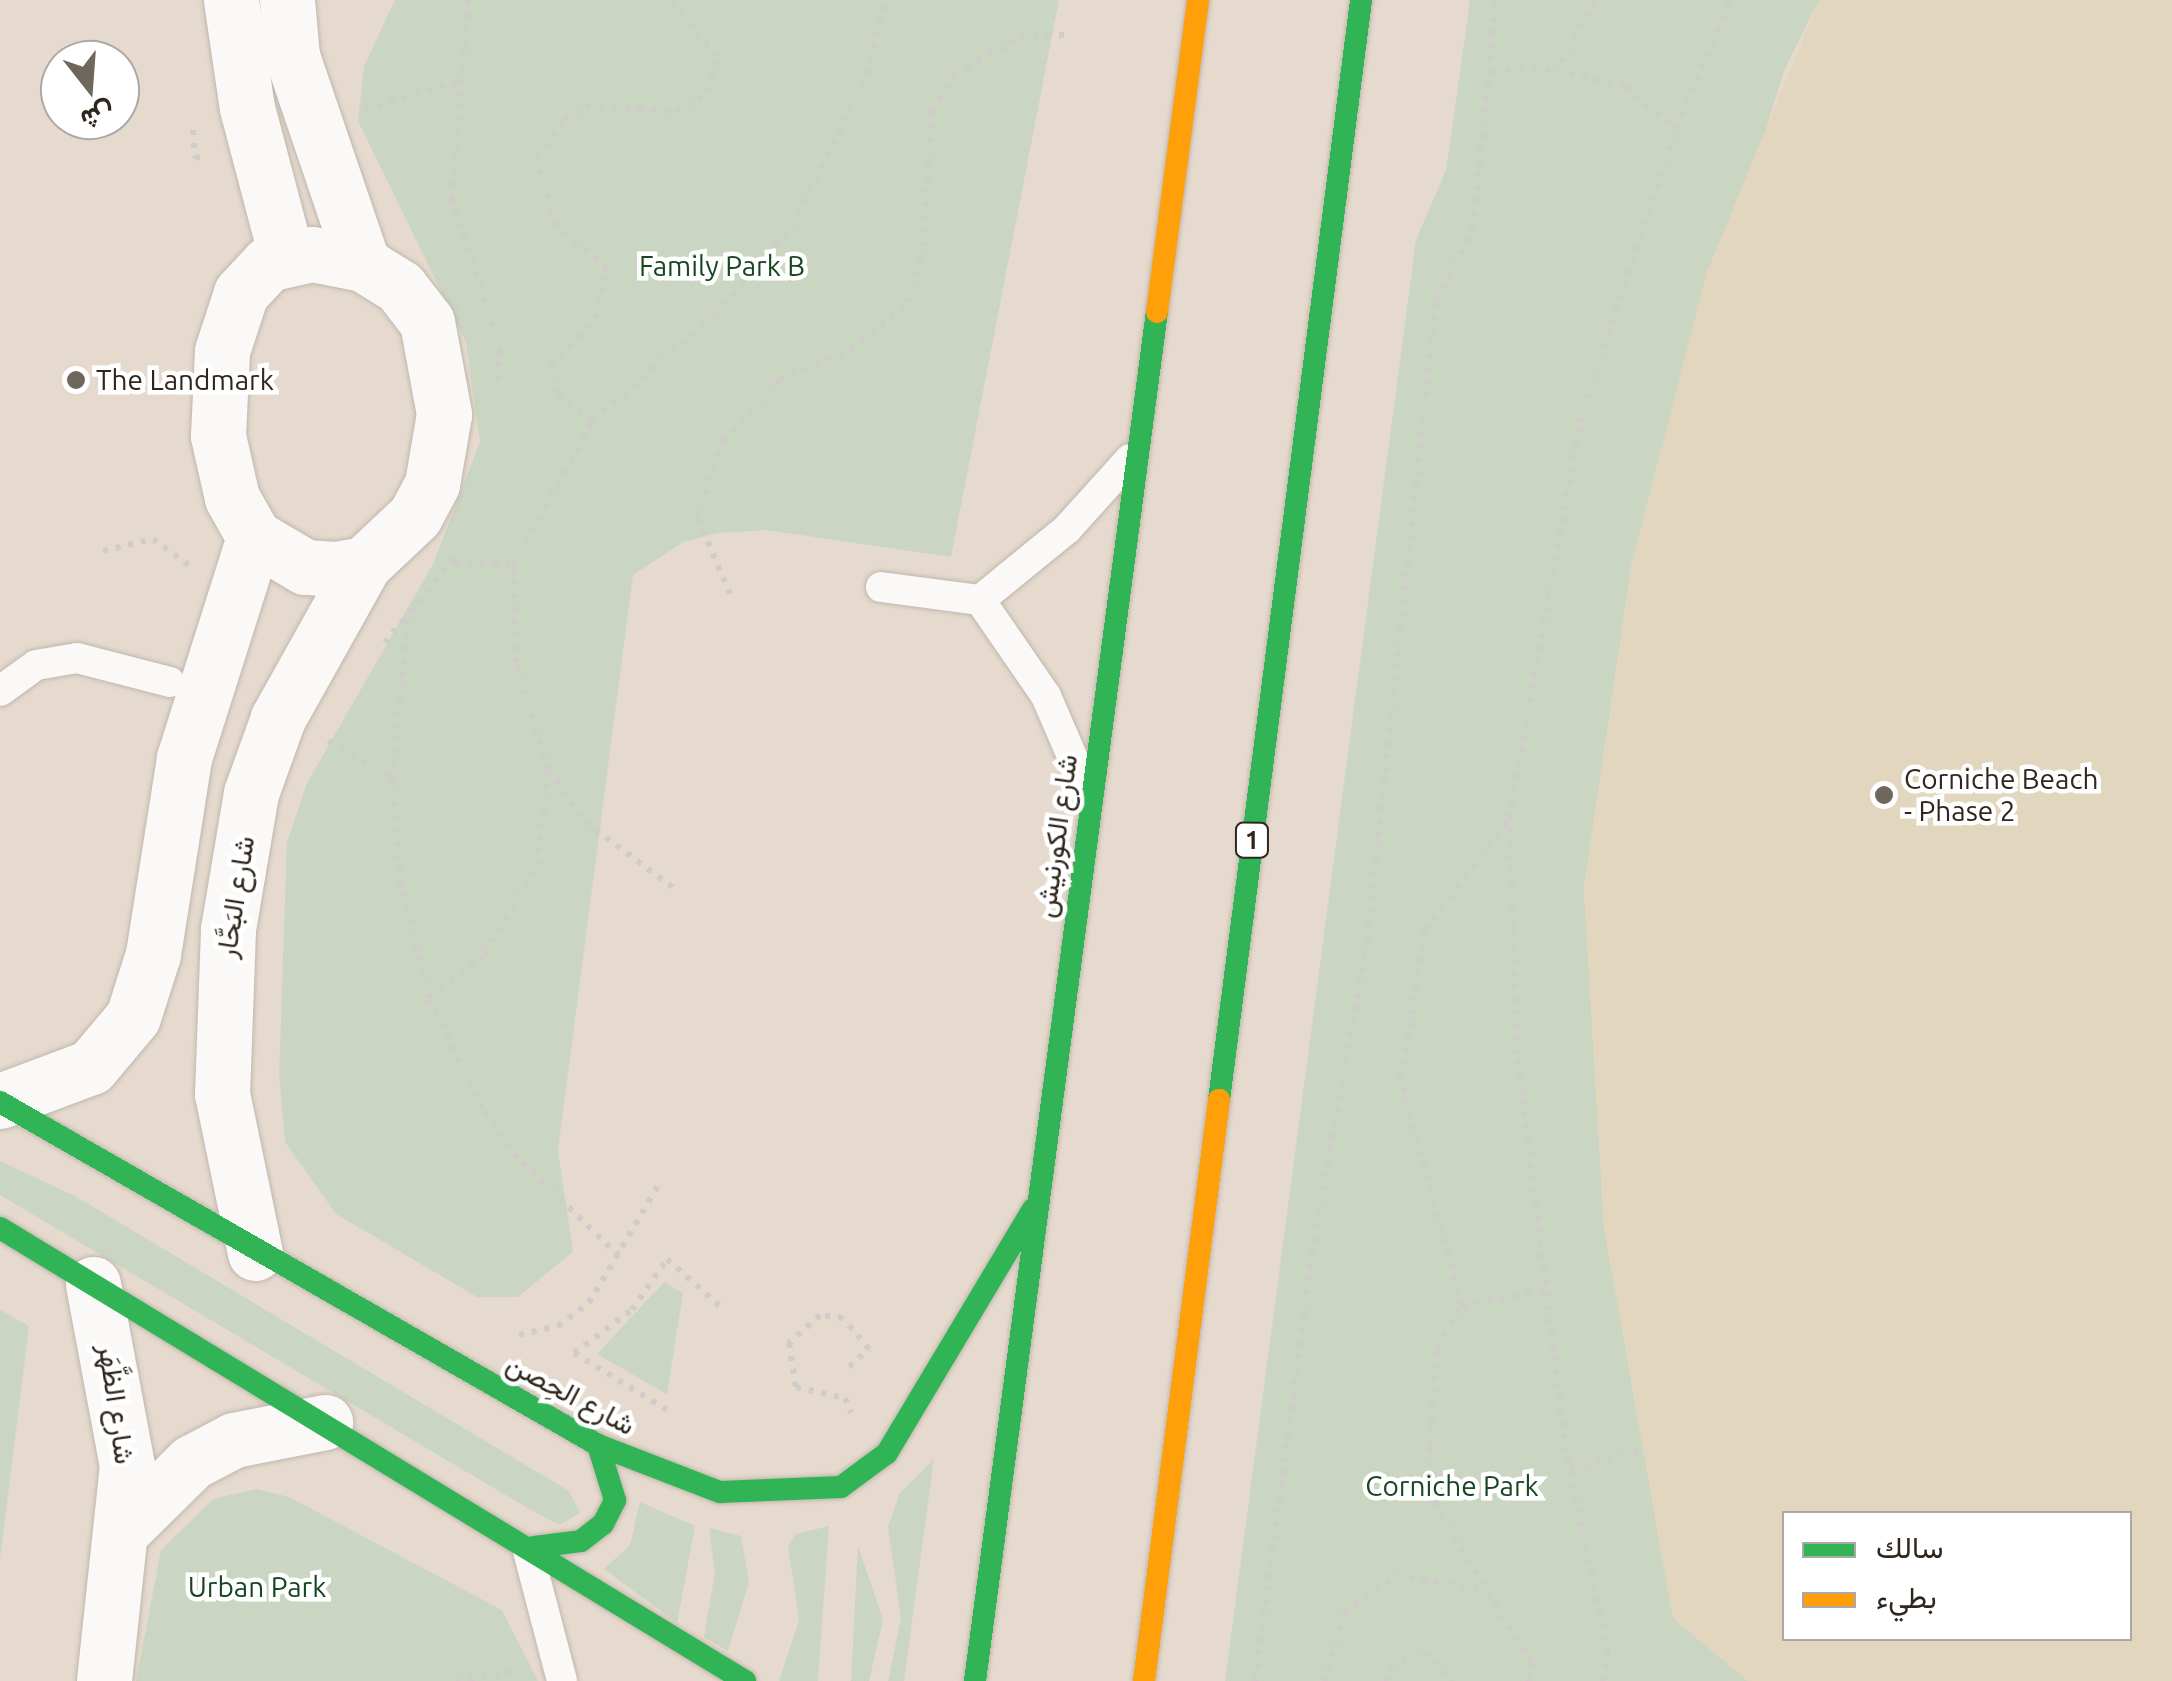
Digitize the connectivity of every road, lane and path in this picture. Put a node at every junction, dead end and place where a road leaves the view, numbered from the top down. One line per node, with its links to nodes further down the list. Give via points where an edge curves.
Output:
1 (231, 0): 16 (street, via 247,108)
2 (287, 0): 17 (street, via 292,56)
3 (468, 0): 14 (path)
4 (668, 0): 18 (path, via 710,40 718,72 709,90 676,112 610,101 586,106 564,120 537,158 556,224 607,270 596,318 550,366 564,402)
5 (885, 0): 18 (path, via 867,74 792,226 715,314)
6 (1198, 0): 19 (main road, شارع الكورنيش)
7 (1361, 0): 65 (main road, 1)
8 (1496, 0): 13 (path)
9 (1594, 0): 12 (path)
10 (1730, 0): 15 (path)
11 (1072, 34): 27 (path, via 1020,38 954,74 932,112 922,260 908,302 851,350 780,380 723,440 698,519)
12 (1557, 70): 13 (path); 15 (path, via 1625,87)
13 (1493, 71): 66 (path, via 1473,230 1436,300 1367,940 1314,1241)
14 (459, 81)
15 (1676, 128): 36 (path, via 1580,423)
16 (287, 258): 17 (street); 20 (street, via 241,292 216,394 225,477)
17 (364, 264): 23 (street, via 400,288 427,322 444,414 424,500)
18 (593, 422): 24 (path)
19 (1142, 444): 28 (lane, via 1067,529); 35 (main road, شارع الكورنيش)
20 (254, 537): 23 (street, via 305,566); 39 (street, via 184,758 153,954 133,1017 91,1067)
21 (103, 551): 25 (path, via 129,539 173,545)
22 (453, 563): 24 (path)
23 (364, 564): 43 (street, شارع البَحَّار, via 278,718 251,794 228,929 222,1094)
24 (512, 565): 33 (path, via 516,663)
25 (192, 582)
26 (881, 587): 28 (lane)
27 (730, 594)
28 (980, 600): 35 (lane, via 1046,696)
29 (409, 618): 34 (path)
30 (170, 682): 31 (lane, via 77,658 36,665)
31 (0, 691)
32 (313, 733): 34 (path)
33 (548, 768): 37 (path, via 585,822); 38 (path, via 537,866 515,911 485,954)
34 (392, 776): 38 (path, via 400,880)
35 (1091, 806): 41 (main road, شارع الكورنيش)
36 (1509, 817): 46 (path, via 1517,1054); 47 (path, via 1425,930 1401,1078)
37 (675, 890)
38 (429, 999): 44 (path, via 509,1146)
39 (0, 1102): 43 (main road, شارع الحِصن)
40 (661, 1181): 44 (path)
41 (1033, 1208): 54 (main road, شارع الحِصن, via 915,1415 887,1452 841,1486 720,1492); 64 (main road, شارع الكورنيش)
42 (0, 1228): 45 (main road)
43 (255, 1253): 54 (main road, شارع الحِصن)
44 (620, 1256): 49 (path, via 589,1302 558,1326 521,1337)
45 (93, 1284): 53 (main road); 57 (street, شارع الظَّهَر, via 122,1404)
46 (1546, 1290): 47 (path); 56 (path)
47 (1462, 1306): 59 (path, via 1437,1347 1430,1446 1435,1505)
48 (722, 1308): 52 (path, via 668,1258 632,1310 574,1354)
49 (504, 1328)
50 (849, 1367): 51 (path, via 869,1349 843,1318 820,1315 788,1343 796,1387 844,1398)
51 (852, 1411)
52 (685, 1421)
53 (325, 1422): 57 (street, شارع الظَّهَر, via 278,1426 192,1462); 58 (main road)
54 (598, 1445): 58 (main road, via 615,1500 603,1524 581,1540)
55 (1644, 1451): 56 (path)
56 (1570, 1468): 71 (path, via 1608,1653)
57 (126, 1526): 61 (street, شارع الظَّهَر)
58 (527, 1548): 60 (lane); 63 (main road)
59 (1480, 1588): 67 (path, via 1396,1575 1344,1614); 70 (path, via 1531,1663)
60 (561, 1675): 62 (path)
61 (104, 1681)
62 (456, 1681)
63 (744, 1681)
64 (976, 1681)
65 (1144, 1681)
66 (1255, 1681)
67 (1324, 1681)
68 (1385, 1681): 69 (path, via 1390,1666 1426,1652)
69 (1452, 1681)
70 (1528, 1681)
71 (1603, 1681)

